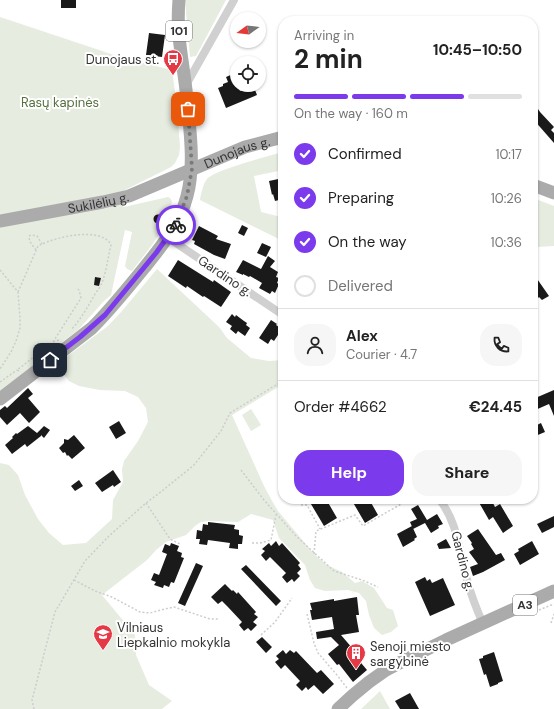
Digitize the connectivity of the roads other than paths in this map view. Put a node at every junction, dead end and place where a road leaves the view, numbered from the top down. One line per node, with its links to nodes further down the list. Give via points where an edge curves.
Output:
1 (179, 0): 3 (main road, 101, via 178,30)
2 (234, 0): 4 (street)
3 (182, 62): 4 (street); 5 (main road, 101)
4 (200, 62): 5 (street)
5 (186, 86): 7 (main road, 101)
6 (278, 138): 7 (main road, Dunojaus g., via 245,147)
7 (192, 169): 10 (main road, Sukilėlių g., via 123,197); 11 (main road, 101, via 182,210)
8 (538, 187): 9 (main road)
9 (554, 193)
10 (0, 220)
11 (167, 237): 12 (street, Gardino g.); 13 (main road, 101, via 105,315 80,337 22,374)
12 (278, 312)
13 (0, 399)
14 (443, 504): 16 (street, Gardino g., via 456,532 467,581)
15 (554, 591): 16 (main road, A3)
16 (483, 624): 17 (main road, A3, via 386,670)
17 (338, 709)

